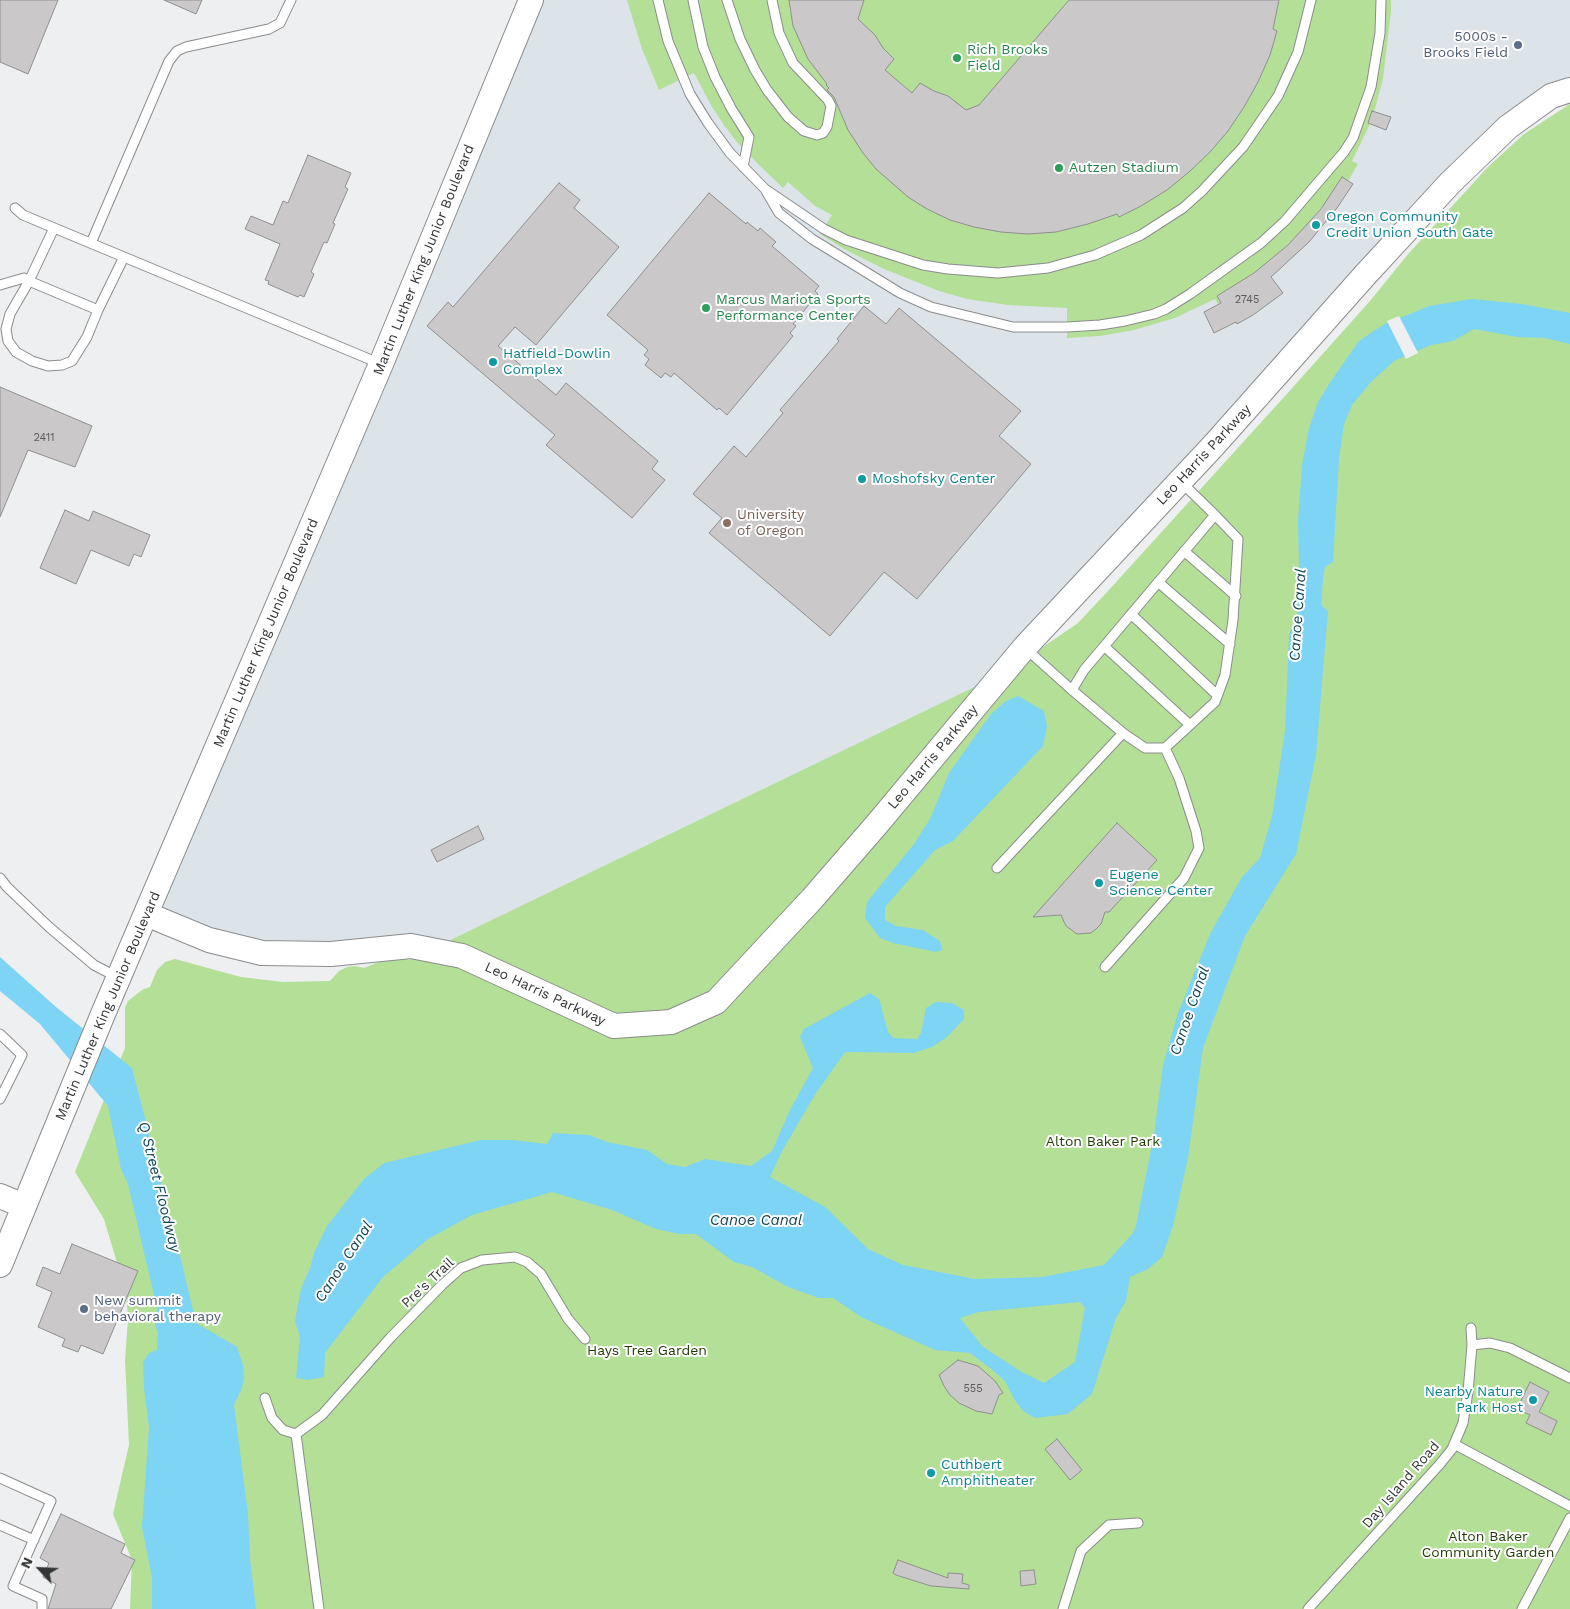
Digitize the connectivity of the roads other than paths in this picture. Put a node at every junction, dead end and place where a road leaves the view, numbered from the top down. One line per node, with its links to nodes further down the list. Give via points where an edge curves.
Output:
1 (291, 0): 14 (lane, via 280,23 269,29 186,46 177,51 169,61)
2 (531, 0): 19 (street, Martin Luther King Junior Boulevard)
3 (658, 0): 10 (lane, via 668,41 690,94 718,137)
4 (692, 0): 10 (lane, via 715,77 750,137)
5 (727, 0): 6 (lane, via 744,50 774,99 804,130 817,135 823,133 831,106 793,63 780,33)
6 (772, 0)
7 (1311, 0): 11 (lane, via 1305,29 1289,74 1265,116 1236,156 1183,208 1141,235 1095,255 1048,268 998,273 923,265 835,235)
8 (1381, 0): 11 (lane, via 1380,33 1371,87 1353,138 1344,152 1261,243 1190,294 1154,314 1100,325 1013,327 932,307 900,293 812,239 779,213)
9 (1570, 90): 20 (street, Leo Harris Parkway, via 1551,96 1508,127 1450,182 1250,407)
10 (744, 168): 11 (lane)
11 (765, 189)
12 (15, 208): 13 (lane, via 23,215)
13 (54, 228): 14 (lane); 16 (lane)
14 (91, 243): 15 (lane)
15 (124, 257): 18 (lane); 19 (lane)
16 (29, 280): 17 (lane, via 24,278); 18 (lane); 18 (lane, via 10,314 6,329 8,341 16,352 32,361 48,366 72,361)
17 (0, 285)
18 (98, 310)
19 (382, 364): 36 (street, Martin Luther King Junior Boulevard)
20 (1180, 480): 21 (lane); 28 (street, Leo Harris Parkway)
21 (1215, 515): 22 (lane); 24 (lane, via 1238,539)
22 (1184, 551): 23 (lane); 24 (lane)
23 (1158, 582): 25 (lane); 26 (lane)
24 (1236, 596): 26 (lane)
25 (1131, 614): 27 (lane); 30 (lane)
26 (1230, 644): 30 (lane, via 1226,675)
27 (1104, 646): 29 (lane); 31 (lane)
28 (1024, 648): 29 (lane); 36 (street, Leo Harris Parkway, via 871,831 716,1002 671,1022 614,1026 462,956 411,946 331,954 262,953 209,940)
29 (1072, 690): 32 (lane)
30 (1218, 695): 31 (lane, via 1215,702)
31 (1190, 725): 33 (lane)
32 (1123, 733): 33 (lane, via 1145,748); 34 (lane)
33 (1165, 748): 37 (lane, via 1180,778 1199,848 1184,878)
34 (997, 868)
35 (0, 878): 38 (lane, via 49,927 94,965)
36 (146, 914): 38 (street, Martin Luther King Junior Boulevard)
37 (1105, 967)
38 (118, 978): 42 (street, Martin Luther King Junior Boulevard)
39 (0, 1034): 40 (lane, via 22,1056)
40 (0, 1099)
41 (0, 1196): 42 (street)
42 (24, 1206): 43 (street, Martin Luther King Junior Boulevard)
43 (0, 1265)
44 (1471, 1328): 46 (lane, Day Island Road)
45 (585, 1339): 49 (lane, Pre's Trail, via 568,1319 541,1274 527,1262 516,1257 482,1260 461,1268 442,1285 322,1415)
46 (1472, 1345): 47 (lane, via 1490,1343 1510,1348); 50 (lane, Day Island Road, via 1463,1423)
47 (1570, 1378)
48 (266, 1398): 49 (lane, via 272,1418 283,1430)
49 (296, 1434): 59 (lane)
50 (1454, 1444): 52 (lane); 57 (lane, Day Island Road, via 1440,1464)
51 (0, 1478): 56 (lane, via 51,1501)
52 (1570, 1506)
53 (1570, 1518): 61 (lane)
54 (1138, 1523): 60 (lane, via 1109,1525 1081,1551)
55 (0, 1525): 56 (lane)
56 (34, 1540): 58 (lane, via 13,1586 42,1599)
57 (1311, 1608)
58 (42, 1609)
59 (319, 1609)
60 (1063, 1609)
61 (1522, 1609)

